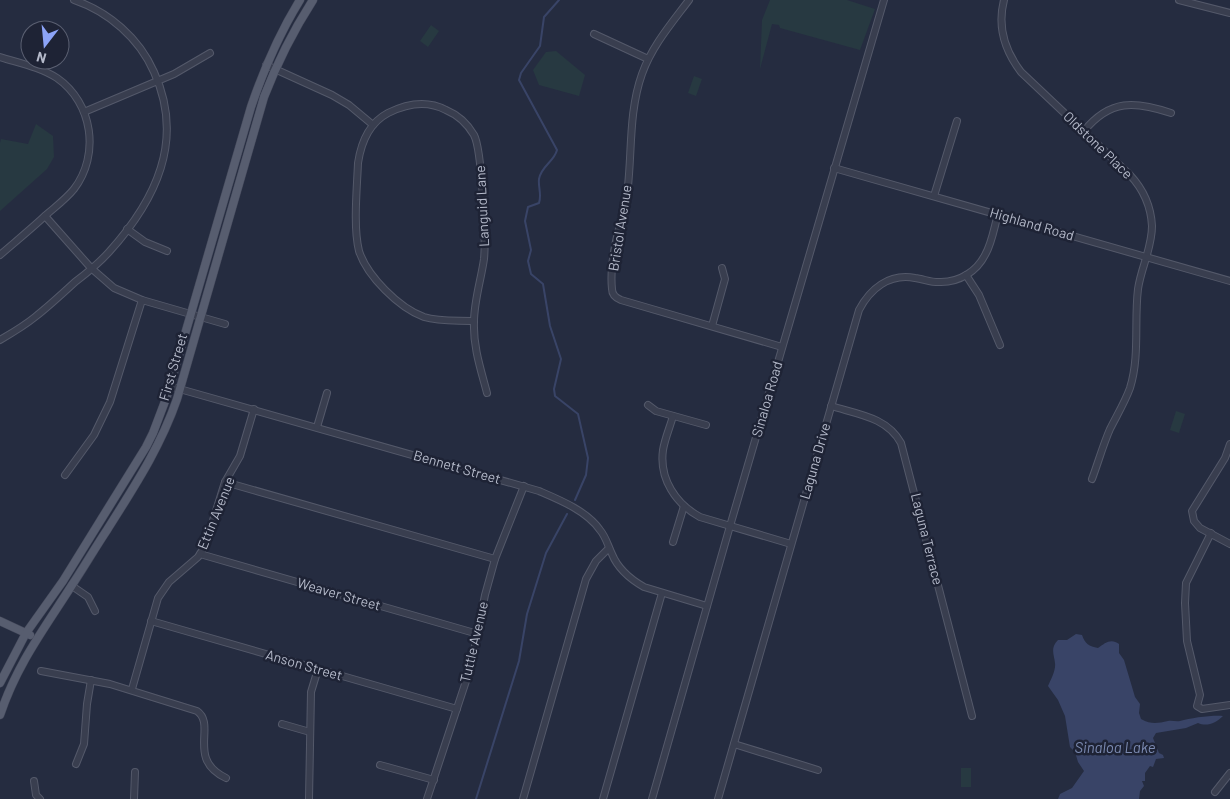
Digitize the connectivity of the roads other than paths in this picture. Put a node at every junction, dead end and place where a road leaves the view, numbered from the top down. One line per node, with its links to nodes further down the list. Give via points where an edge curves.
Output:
1 (74, 0): 15 (street, via 106,15 126,33 144,55)
2 (300, 0): 13 (main road, First Street)
3 (313, 0): 14 (main road, First Street)
4 (689, 0): 12 (street, Bristol Avenue)
5 (884, 0): 21 (street, Sinaloa Road)
6 (1004, 0): 20 (street, Oldstone Place, via 1002,31 1013,61)
7 (1180, 0): 8 (street)
8 (1230, 13)
9 (594, 34): 12 (street)
10 (210, 53): 15 (street, via 181,71)
11 (0, 57): 16 (street, via 58,79 76,97)
12 (648, 59): 38 (street, Bristol Avenue, via 633,112 629,173 624,215 615,246 612,291 621,300)
13 (266, 65): 14 (street); 34 (main road, First Street)
14 (275, 69): 19 (street, via 332,95); 35 (main road, First Street, via 256,123)
15 (157, 80): 16 (street); 25 (street, via 166,119 164,157 152,194)
16 (84, 112): 24 (street, via 90,140 86,167 73,190)
17 (1171, 113): 20 (street, via 1144,105 1121,105 1100,114)
18 (957, 120): 22 (street)
19 (373, 125): 36 (street, via 362,143 358,163 356,234 364,264 378,282 414,312 436,319); 36 (street, Languid Lane, via 397,108 427,104 455,114 473,134 478,152 485,244)
20 (1084, 131): 28 (street, Oldstone Place, via 1130,175 1144,194 1152,226)
21 (834, 168): 22 (street, Highland Road); 41 (street, Sinaloa Road)
22 (934, 196): 23 (street, Highland Road)
23 (998, 214): 28 (street, Highland Road); 31 (street, Laguna Drive, via 985,256)
24 (45, 216): 27 (street); 29 (street)
25 (127, 230): 26 (street); 29 (street, via 109,253)
26 (167, 251)
27 (0, 256)
28 (1146, 257): 32 (street, Highland Road); 54 (street, Oldstone Place, via 1138,289 1133,377)
29 (91, 268): 33 (street, via 114,288); 39 (street, via 34,318)
30 (722, 268): 38 (street, via 725,279)
31 (966, 275): 40 (street); 47 (street, Laguna Drive, via 941,282 899,277 872,290 859,310)
32 (1230, 281)
33 (142, 300): 34 (street); 53 (street, via 110,402 94,435)
34 (190, 314): 35 (street); 42 (main road, First Street)
35 (201, 317): 37 (street); 43 (main road, First Street)
36 (474, 321): 45 (street, Languid Lane, via 476,349)
37 (225, 324)
38 (712, 326): 41 (street, Bristol Avenue)
39 (0, 340)
40 (1000, 344)
41 (782, 347): 58 (street, Sinaloa Road)
42 (169, 386): 43 (street, Bennett Street); 72 (main road, First Street, via 146,447 63,582)
43 (180, 389): 48 (street, Bennett Street); 66 (main road, First Street, via 155,452)
44 (327, 393): 51 (street)
45 (487, 393)
46 (648, 405): 49 (street)
47 (831, 406): 61 (street, Laguna Drive); 83 (street, Laguna Terrace, via 881,421 902,443)
48 (254, 410): 51 (street, Bennett Street); 55 (street, Ettin Avenue, via 240,456)
49 (673, 416): 50 (street); 57 (street, via 664,449 663,468 670,489)
50 (706, 425)
51 (317, 427): 56 (street, Bennett Street)
52 (1230, 444): 59 (street, via 1192,512 1196,525)
53 (65, 475)
54 (1092, 479)
55 (225, 482): 64 (street, Ettin Avenue, via 209,537); 65 (street)
56 (524, 486): 63 (street, Bennett Street, via 551,496 585,515 600,530); 65 (street, Tuttle Avenue)
57 (684, 506): 58 (street, via 700,517); 60 (street)
58 (730, 526): 61 (street); 68 (street, Sinaloa Road)
59 (1210, 533): 62 (street); 80 (street, via 1186,583 1188,641 1200,695 1197,706 1202,709)
60 (673, 542)
61 (792, 544): 86 (street, Laguna Drive)
62 (1230, 544)
63 (609, 548): 67 (street, Bennett Street, via 629,578); 100 (street, via 596,561 586,579)
64 (200, 554): 71 (street, Ettin Avenue, via 163,589); 73 (street, Weaver Street)
65 (495, 560): 73 (street, Tuttle Avenue)
66 (72, 586): 69 (street, via 88,597); 74 (main road, First Street)
67 (662, 593): 68 (street, Bennett Street); 101 (street)
68 (708, 606): 102 (street, Sinaloa Road)
69 (95, 611)
70 (0, 621): 72 (main road)
71 (151, 621): 75 (street, Anson Street); 79 (street, Ettin Avenue)
72 (26, 633): 74 (main road); 78 (main road, First Street)
73 (478, 634): 81 (street, Tuttle Avenue)
74 (36, 639): 82 (main road, First Street, via 22,662)
75 (318, 669): 81 (street, Anson Street); 85 (street, via 311,692)
76 (41, 671): 77 (street)
77 (91, 680): 79 (street); 87 (street, via 84,744)
78 (0, 683)
79 (132, 689): 92 (street, via 201,713 206,758 213,770)
80 (1230, 705)
81 (457, 709): 93 (street, Tuttle Avenue)
82 (0, 715)
83 (972, 716)
84 (282, 724): 85 (street)
85 (310, 732): 98 (street)
86 (734, 744): 89 (street); 103 (street, Laguna Drive)
87 (76, 764)
88 (380, 765): 93 (street)
89 (818, 770)
90 (134, 772): 97 (street)
91 (1230, 773): 95 (street)
92 (226, 778)
93 (434, 780): 99 (street, Tuttle Avenue)
94 (34, 781): 96 (street, via 36,796)
95 (1215, 792)
96 (40, 799)
97 (134, 799)
98 (309, 799)
99 (428, 799)
100 (523, 799)
101 (603, 799)
102 (652, 799)
103 (718, 799)

